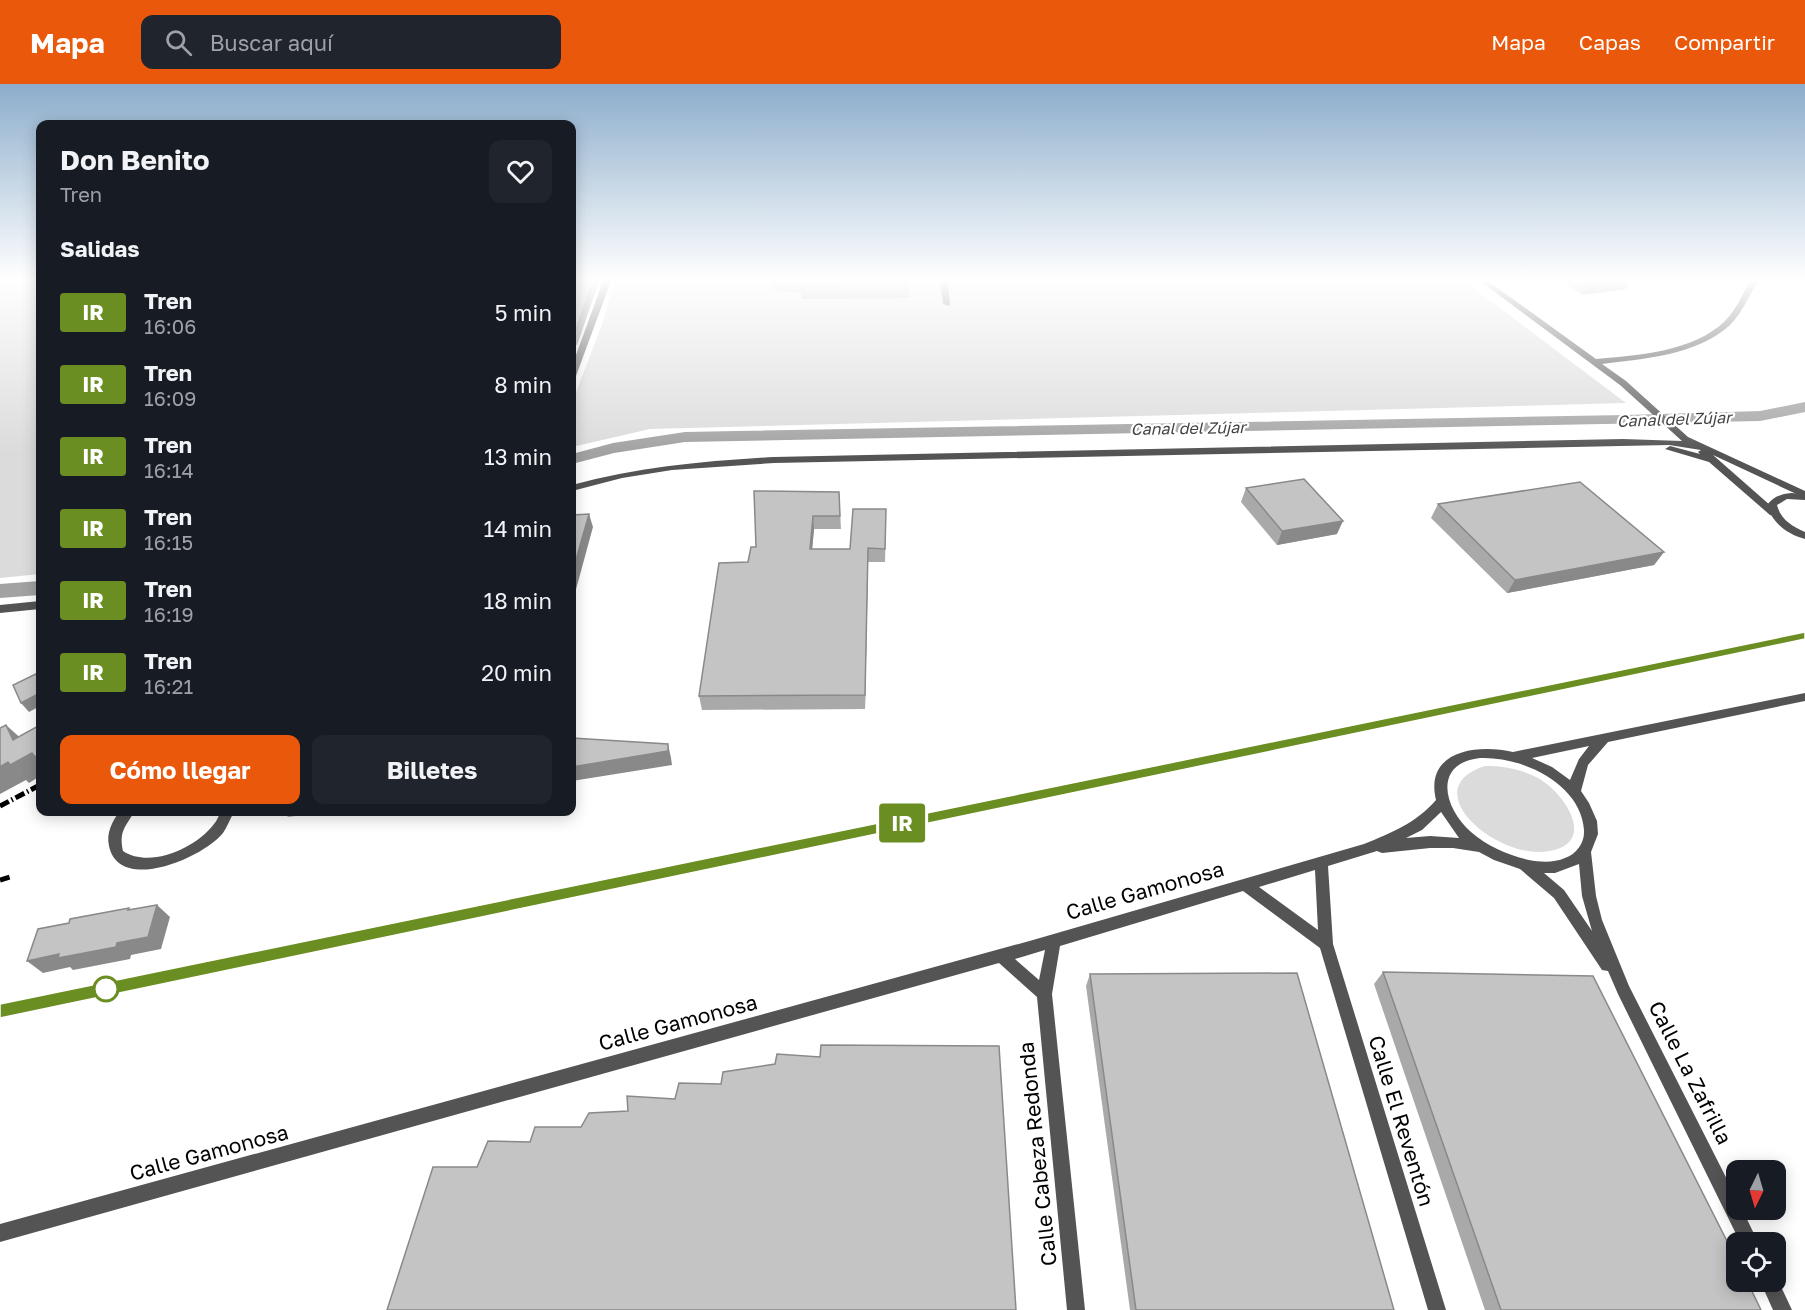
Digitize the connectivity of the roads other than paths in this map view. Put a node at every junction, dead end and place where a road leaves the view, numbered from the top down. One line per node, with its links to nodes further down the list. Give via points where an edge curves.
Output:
1 (586, 338): 4 (street)
2 (1561, 338): 6 (street)
3 (1701, 338): 6 (street, via 1662,354)
4 (582, 349): 5 (street); 7 (street)
5 (576, 350)
6 (1594, 362): 8 (street)
7 (576, 365)
8 (1675, 429): 10 (street); 11 (street); 13 (street)
9 (1633, 442): 10 (street); 12 (street); 14 (street, via 714,462)
10 (1669, 442): 11 (street)
11 (1698, 447): 12 (street); 13 (street)
12 (1711, 460): 16 (street)
13 (1767, 478): 15 (street)
14 (576, 487)
15 (1805, 496): 16 (street, via 1776,500 1772,505)
16 (1774, 513): 17 (street, via 1786,526)
17 (1805, 536)
18 (36, 605): 19 (street)
19 (0, 609)
20 (1805, 697): 21 (street)
21 (1604, 739): 22 (street); 23 (street, via 1578,770)
22 (1516, 756): 23 (street, via 1538,765); 24 (street, via 1483,753 1456,760 1445,770 1440,785)
23 (1574, 792): 29 (street, via 1592,824 1592,840)
24 (1442, 802): 27 (street, via 1458,826); 28 (street, Calle Gamonosa, via 1415,829)
25 (124, 816): 26 (street, via 115,830 114,845 121,856 135,863 154,864 197,848 215,834)
26 (225, 816)
27 (1483, 848): 28 (street, Calle Gamonosa, via 1441,841); 31 (street)
28 (1366, 849): 30 (street, Calle Gamonosa)
29 (1585, 853): 31 (street, via 1560,866); 36 (street, Calle La Zafrilla, via 1588,896)
30 (1321, 862): 32 (street, Calle Gamonosa); 34 (street, Calle El Reventón)
31 (1524, 865): 36 (street, Calle La Zafrilla, via 1559,894)
32 (1244, 884): 33 (street, Calle Gamonosa); 34 (street)
33 (1054, 940): 35 (street, Calle Gamonosa); 37 (street, Calle Cabeza Redonda)
34 (1326, 944): 42 (street, Calle El Reventón)
35 (1000, 955): 37 (street); 39 (street, Calle Gamonosa)
36 (1623, 989): 38 (street, Calle La Zafrilla)
37 (1044, 994): 41 (street, Calle Cabeza Redonda)
38 (1744, 1232)
39 (0, 1233)
40 (1774, 1292): 43 (street)
41 (1076, 1310)
42 (1437, 1310)
43 (1783, 1310)

